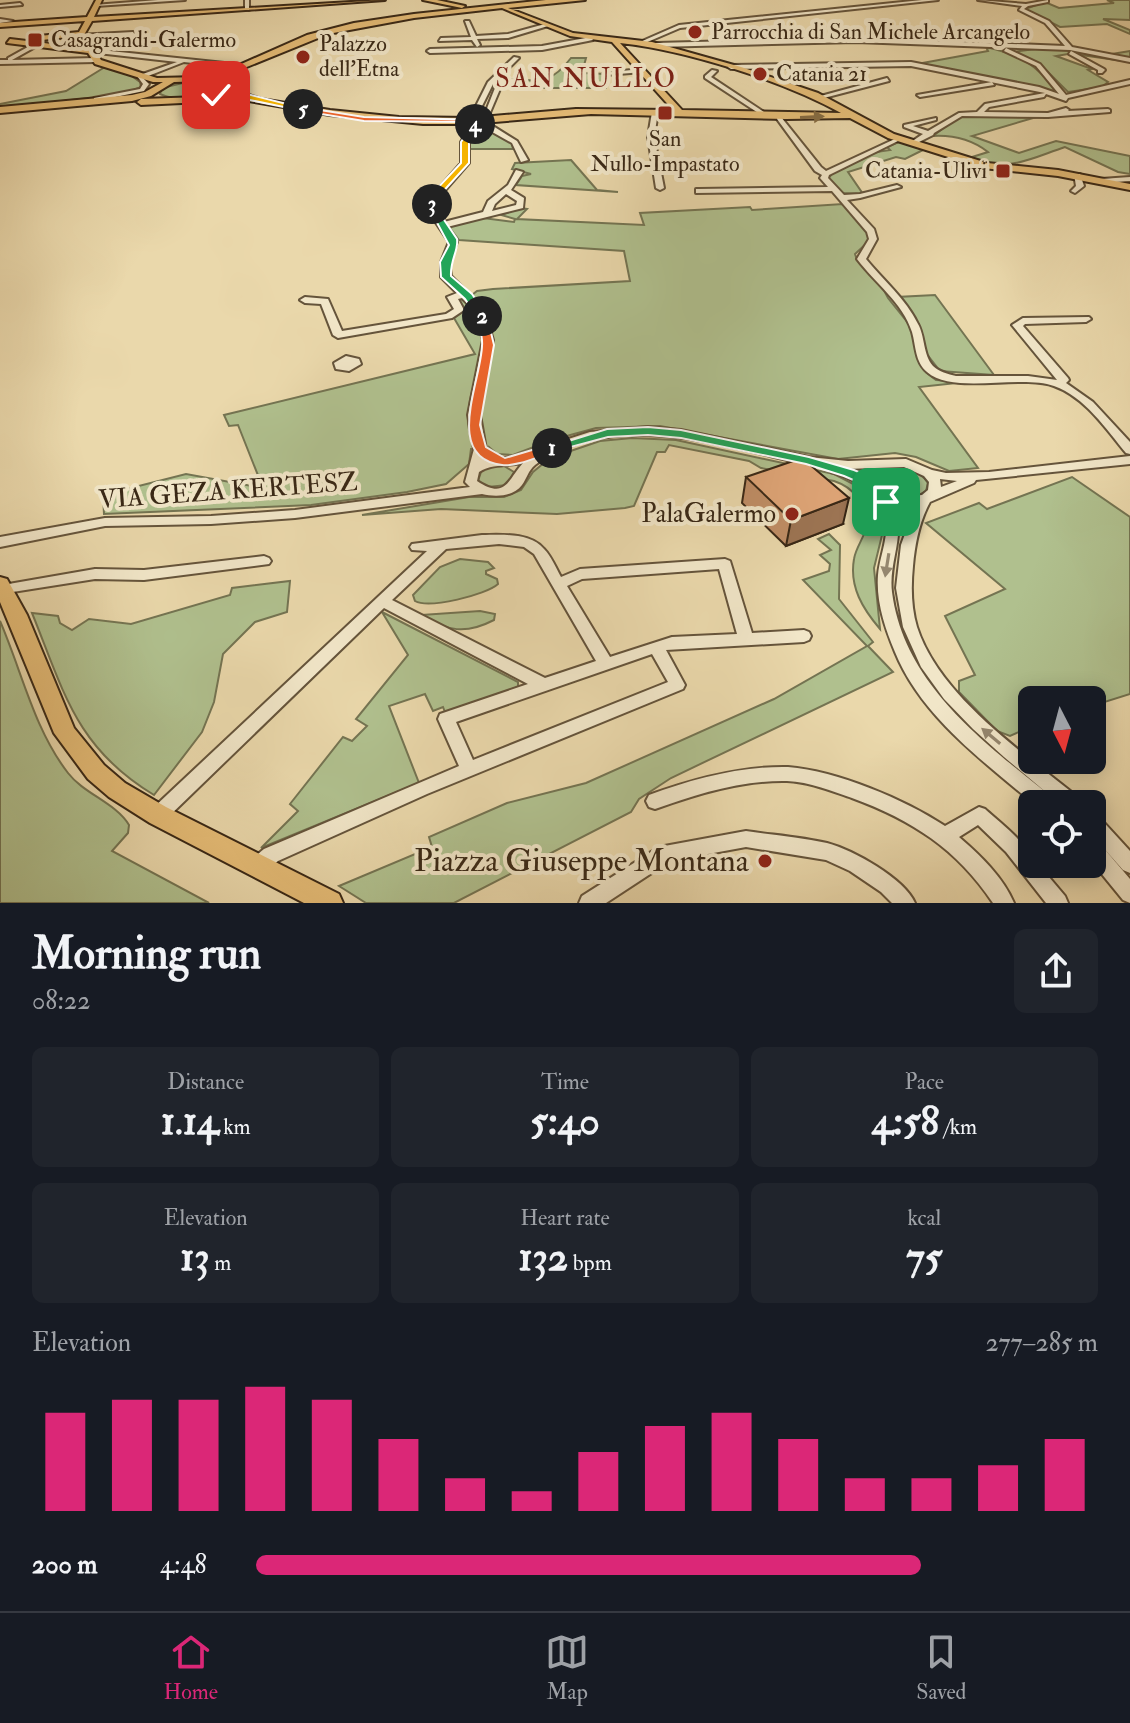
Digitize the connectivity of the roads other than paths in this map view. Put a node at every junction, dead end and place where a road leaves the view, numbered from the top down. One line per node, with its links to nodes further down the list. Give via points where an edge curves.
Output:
1 (181, 0): 13 (street); 21 (street)
2 (382, 0): 9 (main road)
3 (564, 0): 20 (main road)
4 (582, 0): 20 (main road)
5 (936, 0): 36 (street, via 679,27)
6 (980, 0): 17 (street)
7 (1058, 0): 11 (street)
8 (1091, 0): 14 (street)
9 (345, 1): 16 (main road)
10 (430, 1): 19 (main road)
11 (1045, 1): 17 (street)
12 (10, 2): 15 (street); 18 (street)
13 (98, 2): 22 (main road)
14 (1102, 3)
15 (20, 4)
16 (247, 4): 21 (main road)
17 (1026, 5): 39 (street, via 1021,9 1047,22)
18 (0, 6)
19 (474, 9): 20 (main road); 27 (main road)
20 (501, 9): 26 (main road); 28 (main road)
21 (178, 13): 22 (main road)
22 (89, 19): 25 (main road); 30 (main road)
23 (10, 21): 25 (street)
24 (467, 22): 31 (street)
25 (0, 23)
26 (545, 26): 31 (street); 32 (main road)
27 (347, 27): 28 (main road); 55 (main road, via 303,38 228,74)
28 (361, 29): 60 (main road, via 301,43)
29 (133, 34): 30 (street)
30 (81, 35): 35 (main road)
31 (474, 38): 33 (street); 42 (street)
32 (578, 39): 34 (main road); 42 (street)
33 (441, 40)
34 (615, 41): 36 (main road); 50 (main road)
35 (3, 42): 37 (main road)
36 (643, 42): 38 (main road)
37 (35, 45): 43 (main road); 47 (street)
38 (656, 45): 40 (street, via 845,40); 49 (main road)
39 (1069, 46): 40 (street); 45 (street)
40 (1014, 50): 52 (street, via 1062,50); 66 (street, via 1038,65)
41 (430, 51): 42 (street)
42 (479, 53)
43 (94, 56): 46 (street); 47 (street); 54 (main road)
44 (516, 58): 79 (street, via 490,83)
45 (1130, 60)
46 (184, 61): 48 (street); 54 (street)
47 (2, 63)
48 (234, 66)
49 (731, 67): 59 (street, via 895,63); 67 (main road)
50 (641, 71): 53 (street); 74 (main road)
51 (714, 71): 80 (street, via 707,77)
52 (1100, 72)
53 (606, 73)
54 (141, 77): 56 (main road); 64 (main road, via 153,83); 70 (street, via 146,85 138,91)
55 (200, 79): 56 (main road); 60 (main road)
56 (181, 80): 64 (main road)
57 (887, 80): 67 (street)
58 (1130, 82): 61 (street)
59 (995, 83): 65 (street); 66 (street)
60 (226, 86): 68 (main road); 69 (main road, via 212,96)
61 (1113, 87): 63 (street); 66 (street)
62 (497, 89): 79 (street)
63 (1130, 89)
64 (154, 91): 69 (main road, via 158,98); 70 (main road)
65 (920, 95)
66 (1059, 96): 75 (street); 76 (street, via 996,103)
67 (820, 97): 77 (main road)
68 (253, 99): 69 (main road); 79 (main road, via 351,117)
69 (184, 100): 72 (main road)
70 (63, 105): 72 (main road)
71 (1108, 111): 75 (street)
72 (0, 112)
73 (655, 112): 74 (main road); 79 (main road); 98 (street, via 651,137)
74 (679, 112): 80 (main road)
75 (1064, 112): 78 (street); 81 (street)
76 (980, 113): 78 (street); 85 (street, via 958,115)
77 (852, 115): 82 (main road, one-way to 77); 86 (main road)
78 (1048, 115): 84 (street)
79 (479, 117): 88 (street, via 511,137); 105 (street, via 465,142 465,163 432,199 434,214)
80 (768, 117): 82 (main road)
81 (1094, 117)
82 (779, 118): 89 (street)
83 (934, 119): 85 (street, via 906,126)
84 (1072, 123)
85 (931, 134): 87 (street)
86 (899, 139): 87 (main road); 90 (street)
87 (913, 143): 93 (main road, via 992,167)
88 (524, 160)
89 (814, 163): 90 (street); 92 (street)
90 (844, 163): 92 (street)
91 (519, 172): 99 (street)
92 (826, 174): 102 (street)
93 (1077, 176): 95 (main road); 101 (street, via 1080,186)
94 (1130, 179): 95 (street)
95 (1101, 181): 97 (main road)
96 (897, 187): 102 (street)
97 (1130, 187)
98 (660, 188)
99 (506, 191): 103 (street, via 491,203); 103 (street, via 521,204)
100 (699, 191): 102 (street)
101 (1075, 191)
102 (836, 193): 113 (street, via 871,231 873,239 861,259 914,325 922,357 933,372 949,378 1034,378)
103 (488, 216): 104 (street); 105 (street)
104 (511, 220)
105 (443, 225): 106 (street, via 453,245)
106 (445, 262): 107 (street, via 448,280); 108 (street, via 439,272)
107 (465, 294): 108 (street); 115 (street, via 481,313 488,340 474,415)
108 (452, 297): 111 (street, via 459,310 449,316)
109 (305, 300): 111 (street, via 325,301)
110 (1086, 319): 113 (street, via 1017,325 1064,380)
111 (338, 335): 112 (street)
112 (346, 359)
113 (1059, 384): 116 (street, via 1082,399)
114 (557, 447): 118 (street, via 607,433 648,431); 119 (street); 123 (street)
115 (480, 449): 119 (street); 121 (street)
116 (1130, 450)
117 (1130, 460): 124 (street)
118 (809, 461): 120 (street); 125 (street)
119 (502, 462): 121 (street, via 484,463); 123 (street)
120 (882, 462): 122 (street, via 906,463); 125 (street, via 869,472)
121 (472, 472): 126 (street, via 474,485); 127 (street, via 458,485)
122 (928, 473): 124 (street); 128 (street, via 935,482)
123 (520, 474): 126 (street, via 509,488)
124 (989, 476): 128 (street)
125 (874, 487): 128 (street, via 902,501); 144 (street, one-way to 144, via 895,525 885,568 887,605 907,661 942,711)
126 (484, 490): 127 (street, VIA GEZA KERTESZ)
127 (432, 495): 129 (street, VIA GEZA KERTESZ, via 295,514 105,522)
128 (928, 498): 145 (street, one-way to 128, via 952,700 916,640 904,603 902,572 913,528)
129 (29, 537): 130 (street); 133 (street)
130 (0, 542)
131 (417, 547): 132 (street)
132 (440, 547): 135 (street, via 510,539 529,542); 137 (street)
133 (0, 552)
134 (264, 561): 136 (street)
135 (559, 584): 139 (street, via 580,574 725,564); 141 (street)
136 (2, 587): 147 (main road, via 65,733 96,772)
137 (382, 601): 142 (street); 147 (street)
138 (804, 636): 139 (street)
139 (746, 639): 140 (street)
140 (656, 647): 141 (street); 143 (street, via 677,685)
141 (606, 664): 142 (street)
142 (544, 685): 143 (street, via 446,719)
143 (469, 770): 151 (street, via 271,855)
144 (1031, 790)
145 (1056, 790)
146 (655, 801): 148 (street, via 720,781 782,773 882,801)
147 (158, 815): 151 (main road)
148 (946, 835): 157 (street); 158 (street, via 979,815)
149 (1106, 837): 150 (street)
150 (1130, 864)
151 (259, 865): 154 (main road)
152 (1106, 865): 153 (street)
153 (1130, 894)
154 (330, 903)
155 (589, 903): 156 (street, via 666,853 746,839 828,852 857,865)
156 (905, 903)
157 (1004, 903)
158 (1058, 903)

